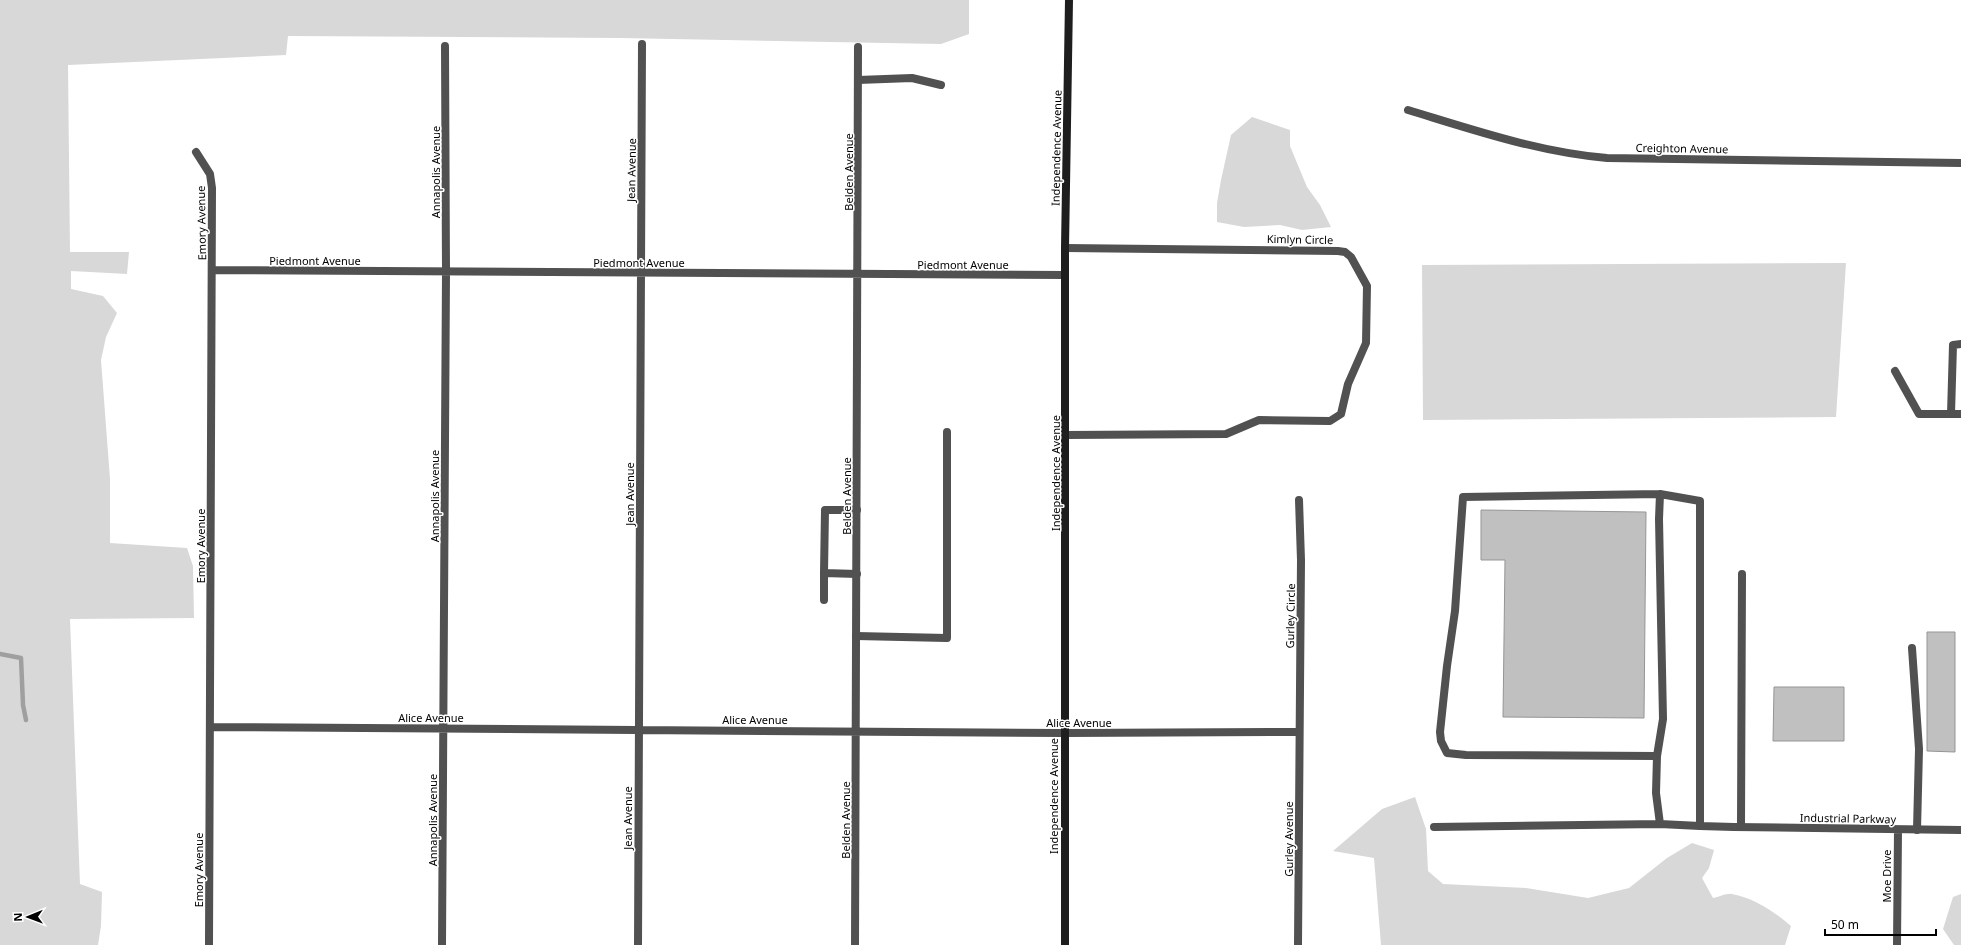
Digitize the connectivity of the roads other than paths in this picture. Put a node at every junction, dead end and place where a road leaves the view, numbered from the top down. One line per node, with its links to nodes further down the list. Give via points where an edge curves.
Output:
1 (1069, 0): 10 (street, Independence Avenue)
2 (642, 44): 13 (street, Jean Avenue)
3 (445, 46): 12 (street, Annapolis Avenue)
4 (858, 47): 5 (street, Belden Avenue)
5 (858, 80): 6 (street, via 912,78); 14 (street, Belden Avenue)
6 (941, 85)
7 (1408, 110): 9 (street, Creighton Avenue, via 1538,148 1579,156)
8 (196, 152): 11 (street, Emory Avenue, via 210,174)
9 (1961, 163)
10 (1065, 248): 15 (street, Independence Avenue); 21 (street, Kimlyn Circle, via 1338,251 1345,252 1350,257 1367,286 1366,343 1348,384 1341,414 1330,421 1259,420 1226,434)
11 (213, 270): 12 (street, Piedmont Avenue); 31 (street, Emory Avenue)
12 (446, 272): 13 (street, Piedmont Avenue); 32 (street, Annapolis Avenue)
13 (640, 274): 14 (street, Piedmont Avenue); 33 (street, Jean Avenue)
14 (859, 274): 15 (street, Piedmont Avenue); 24 (street, Belden Avenue)
15 (1065, 276): 21 (street, Independence Avenue)
16 (1961, 344): 18 (street, via 1952,345)
17 (1894, 371): 18 (street, via 1920,414)
18 (1951, 414): 19 (street)
19 (1961, 414)
20 (948, 432): 29 (street, via 947,638)
21 (1066, 435): 36 (street, Independence Avenue)
22 (1660, 494): 37 (street, via 1658,519 1663,719); 37 (street, via 1463,497 1455,611 1440,732 1447,753); 39 (street, via 1700,501)
23 (1300, 500): 35 (street, Gurley Circle)
24 (857, 510): 25 (street, via 825,510); 26 (street, Belden Avenue)
25 (824, 573): 26 (street); 28 (street)
26 (857, 574): 29 (street, Belden Avenue)
27 (1742, 574): 41 (street)
28 (824, 600)
29 (856, 636): 34 (street, Belden Avenue)
30 (1912, 648): 43 (street, via 1919,749)
31 (210, 727): 32 (street, Alice Avenue); 45 (street, Emory Avenue)
32 (443, 728): 33 (street, Alice Avenue); 46 (street, Annapolis Avenue)
33 (639, 729): 34 (street, Alice Avenue); 47 (street, Jean Avenue)
34 (855, 730): 36 (street, Alice Avenue); 48 (street, Belden Avenue)
35 (1299, 732): 36 (street, Alice Avenue); 50 (street, Gurley Avenue)
36 (1064, 733): 49 (street, Independence Avenue)
37 (1657, 756): 38 (street, via 1656,793)
38 (1660, 824): 39 (street, Industrial Parkway); 40 (street, Industrial Parkway)
39 (1700, 826): 41 (street, Industrial Parkway)
40 (1434, 827)
41 (1738, 827): 42 (street, Industrial Parkway)
42 (1898, 830): 43 (street, Industrial Parkway); 51 (street, Moe Drive)
43 (1917, 830): 44 (street, Industrial Parkway)
44 (1961, 830)
45 (209, 945)
46 (442, 945)
47 (638, 945)
48 (855, 945)
49 (1064, 945)
50 (1298, 945)
51 (1897, 945)

